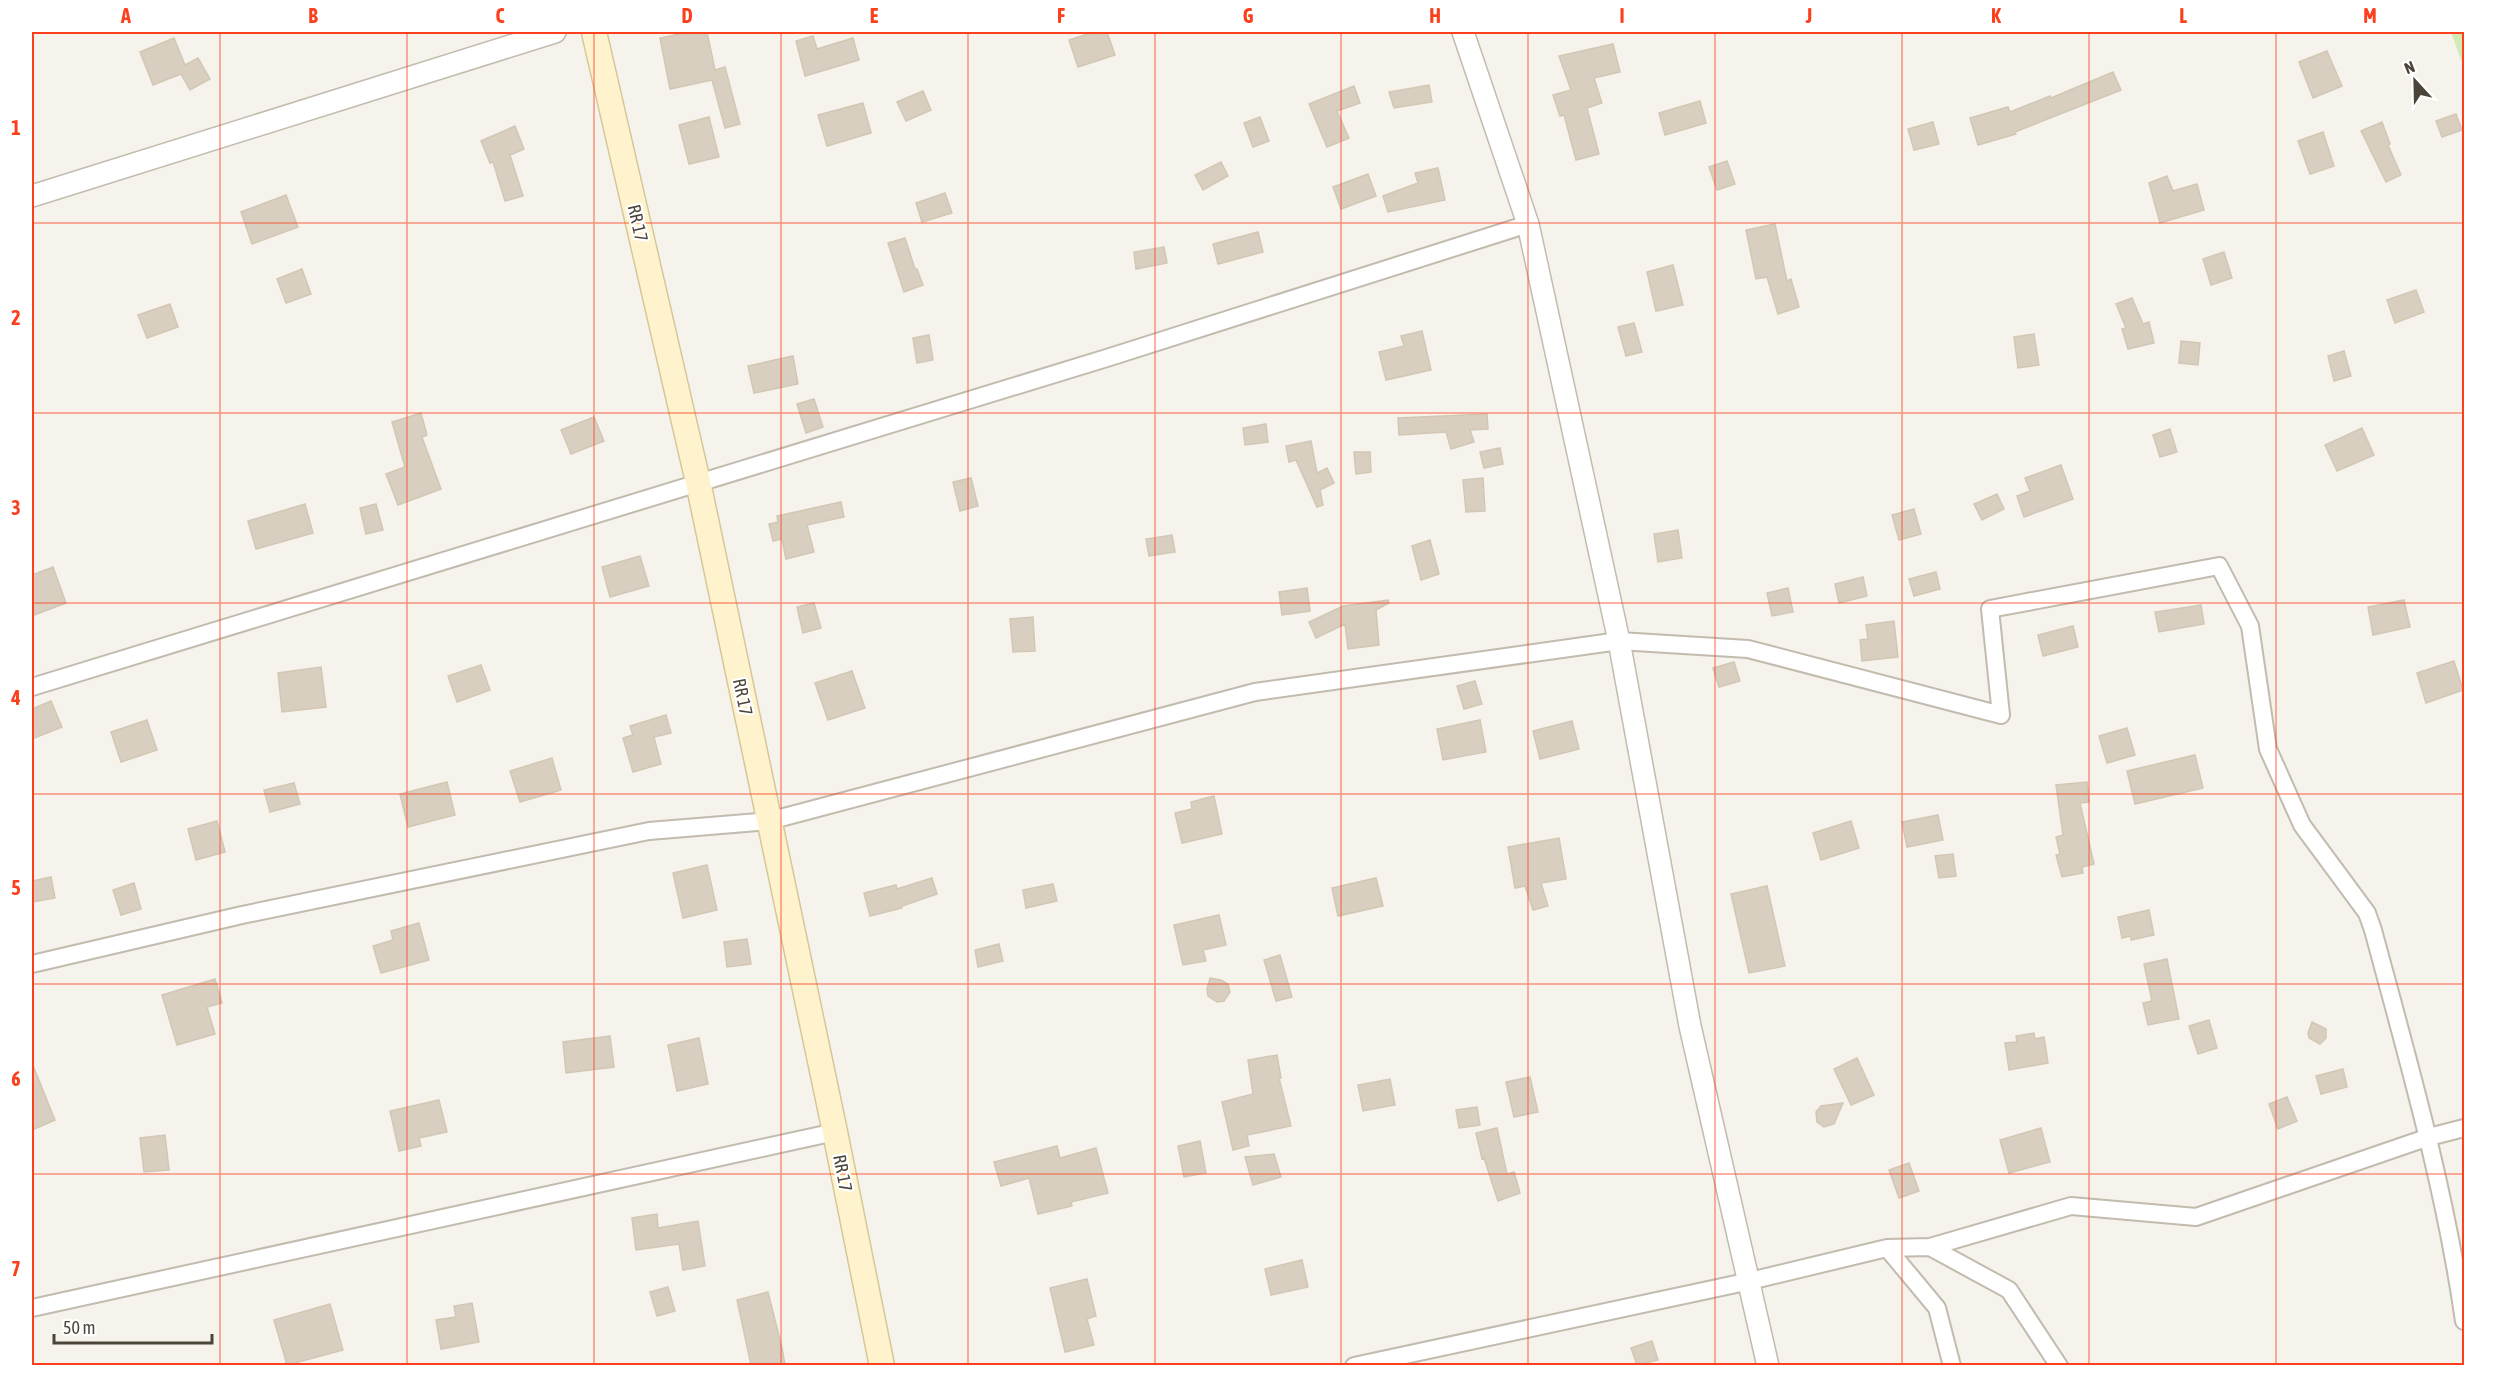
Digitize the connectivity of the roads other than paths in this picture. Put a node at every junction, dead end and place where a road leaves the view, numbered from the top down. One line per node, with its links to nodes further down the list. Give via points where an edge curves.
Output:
1 (555, 32): 4 (street)
2 (594, 32): 6 (main road, RR 17 / RR 17)
3 (1462, 32): 5 (street)
4 (32, 196)
5 (1528, 225): 6 (street); 7 (street)
6 (698, 482): 8 (street); 9 (main road, RR 17 / RR 17)
7 (1619, 641): 9 (street, via 1255,692); 13 (street, via 1748,649 2001,715 1990,609 2219,566 2250,626 2268,749 2302,825 2367,913); 16 (street, via 1690,1026)
8 (32, 687)
9 (769, 821): 10 (street, via 649,831 242,915); 12 (main road, RR 17 / RR 17)
10 (32, 964)
11 (2464, 1128): 13 (street)
12 (835, 1132): 17 (street); 19 (main road, RR 17 / RR 17)
13 (2429, 1137): 14 (street, via 2196,1216 2071,1206); 18 (street)
14 (1930, 1247): 15 (street); 23 (street, via 2009,1290)
15 (1887, 1248): 16 (street); 22 (street, via 1936,1308)
16 (1750, 1281): 20 (street); 21 (street)
17 (32, 1308)
18 (2464, 1321)
19 (882, 1365)
20 (1354, 1365)
21 (1768, 1365)
22 (1952, 1365)
23 (2059, 1365)

